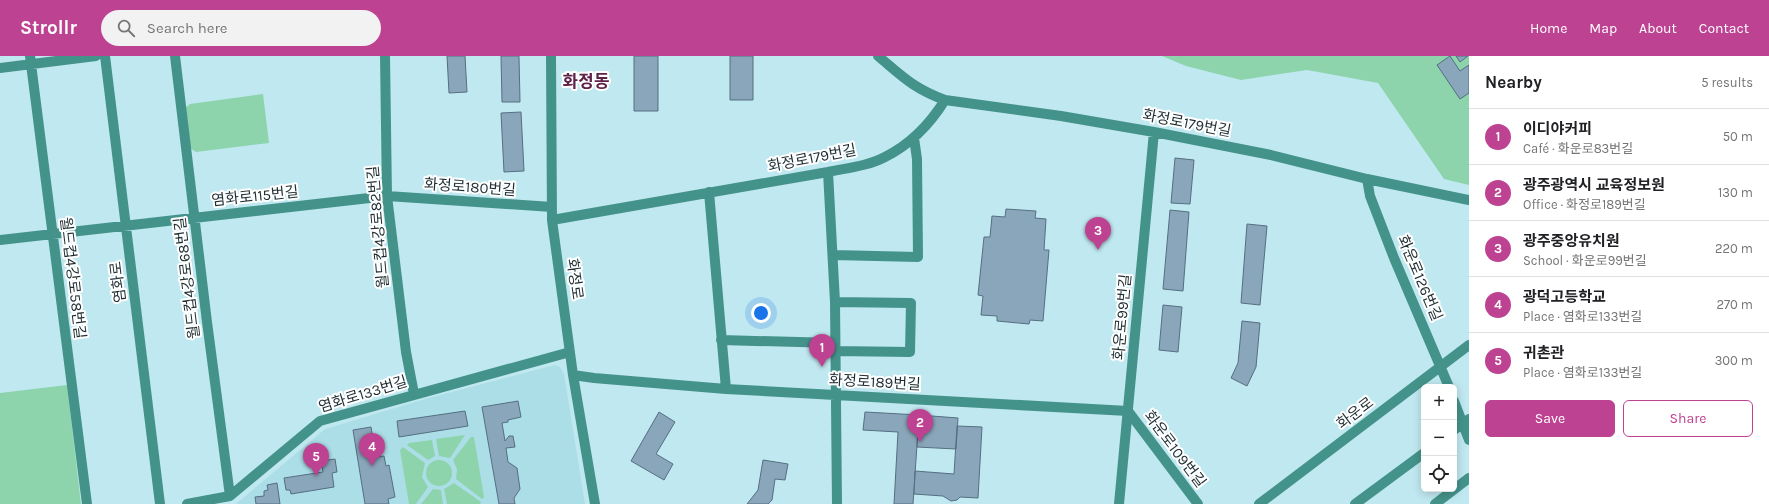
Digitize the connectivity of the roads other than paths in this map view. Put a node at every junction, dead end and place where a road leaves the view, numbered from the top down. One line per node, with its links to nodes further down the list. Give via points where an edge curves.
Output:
1 (96, 56): 7 (street)
2 (105, 56): 20 (street, 염화로)
3 (176, 56): 18 (street, 월드컵4강로68번길)
4 (385, 56): 15 (street, 월드컵4강로82번길)
5 (551, 56): 17 (street, 화정로)
6 (880, 57): 9 (street, via 922,92)
7 (30, 60): 8 (street); 21 (street, 월드컵4강로58번길)
8 (0, 68)
9 (946, 100): 10 (street, 화정로179번길, via 1054,114); 11 (street, 화정로179번길, via 925,129)
10 (1154, 132): 13 (street, 화정로179번길, via 1271,155); 36 (street, 화운로99번길)
11 (914, 138): 12 (street, 화정로179번길, via 885,158); 23 (street, via 917,159 918,257)
12 (828, 172): 14 (street, 화정로179번길); 23 (street)
13 (1367, 179): 16 (street, 화정로179번길); 29 (street, 화운로126번길, via 1370,196 1394,258)
14 (709, 192): 19 (street, 화정로179번길); 25 (street)
15 (387, 196): 17 (street, 화정로180번길); 18 (street, 염화로115번길); 33 (street, 월드컵4강로82번길, via 406,352)
16 (1469, 200)
17 (552, 207): 19 (street, 화정로)
18 (194, 218): 20 (street, 염화로115번길); 41 (street, 월드컵4강로68번길)
19 (552, 220): 28 (street, 화정로)
20 (127, 226): 21 (street, 염화로115번길); 43 (street, 염화로)
21 (52, 233): 22 (street, 염화로115번길); 42 (street, 월드컵4강로58번길)
22 (0, 240)
23 (833, 255): 24 (street)
24 (835, 302): 27 (street); 27 (street, via 911,303 910,352)
25 (721, 340): 27 (street); 32 (street)
26 (1469, 345): 29 (street, 화운로)
27 (835, 347): 34 (street)
28 (570, 352): 30 (street, 화정로); 33 (street, 염화로133번길)
29 (1441, 366): 31 (street, 화운로126번길); 49 (street, 화운로)
30 (573, 375): 32 (street, 화정로189번길); 45 (street, 화정로)
31 (1448, 384)
32 (726, 389): 34 (street, 화정로189번길)
33 (414, 394): 41 (street, 염화로133번길, via 320,421)
34 (835, 394): 36 (street, 화정로189번길); 46 (street)
35 (1457, 410): 37 (street)
36 (1128, 411): 47 (street, 화운로99번길); 48 (street, 화운로109번길)
37 (1462, 424): 38 (street)
38 (1469, 440)
39 (1421, 454): 50 (street)
40 (1469, 478): 51 (street)
41 (230, 496): 44 (street, 염화로133번길)
42 (87, 504)
43 (160, 504)
44 (187, 504)
45 (595, 504)
46 (837, 504)
47 (1119, 504)
48 (1198, 504)
49 (1259, 504)
50 (1355, 504)
51 (1435, 504)

